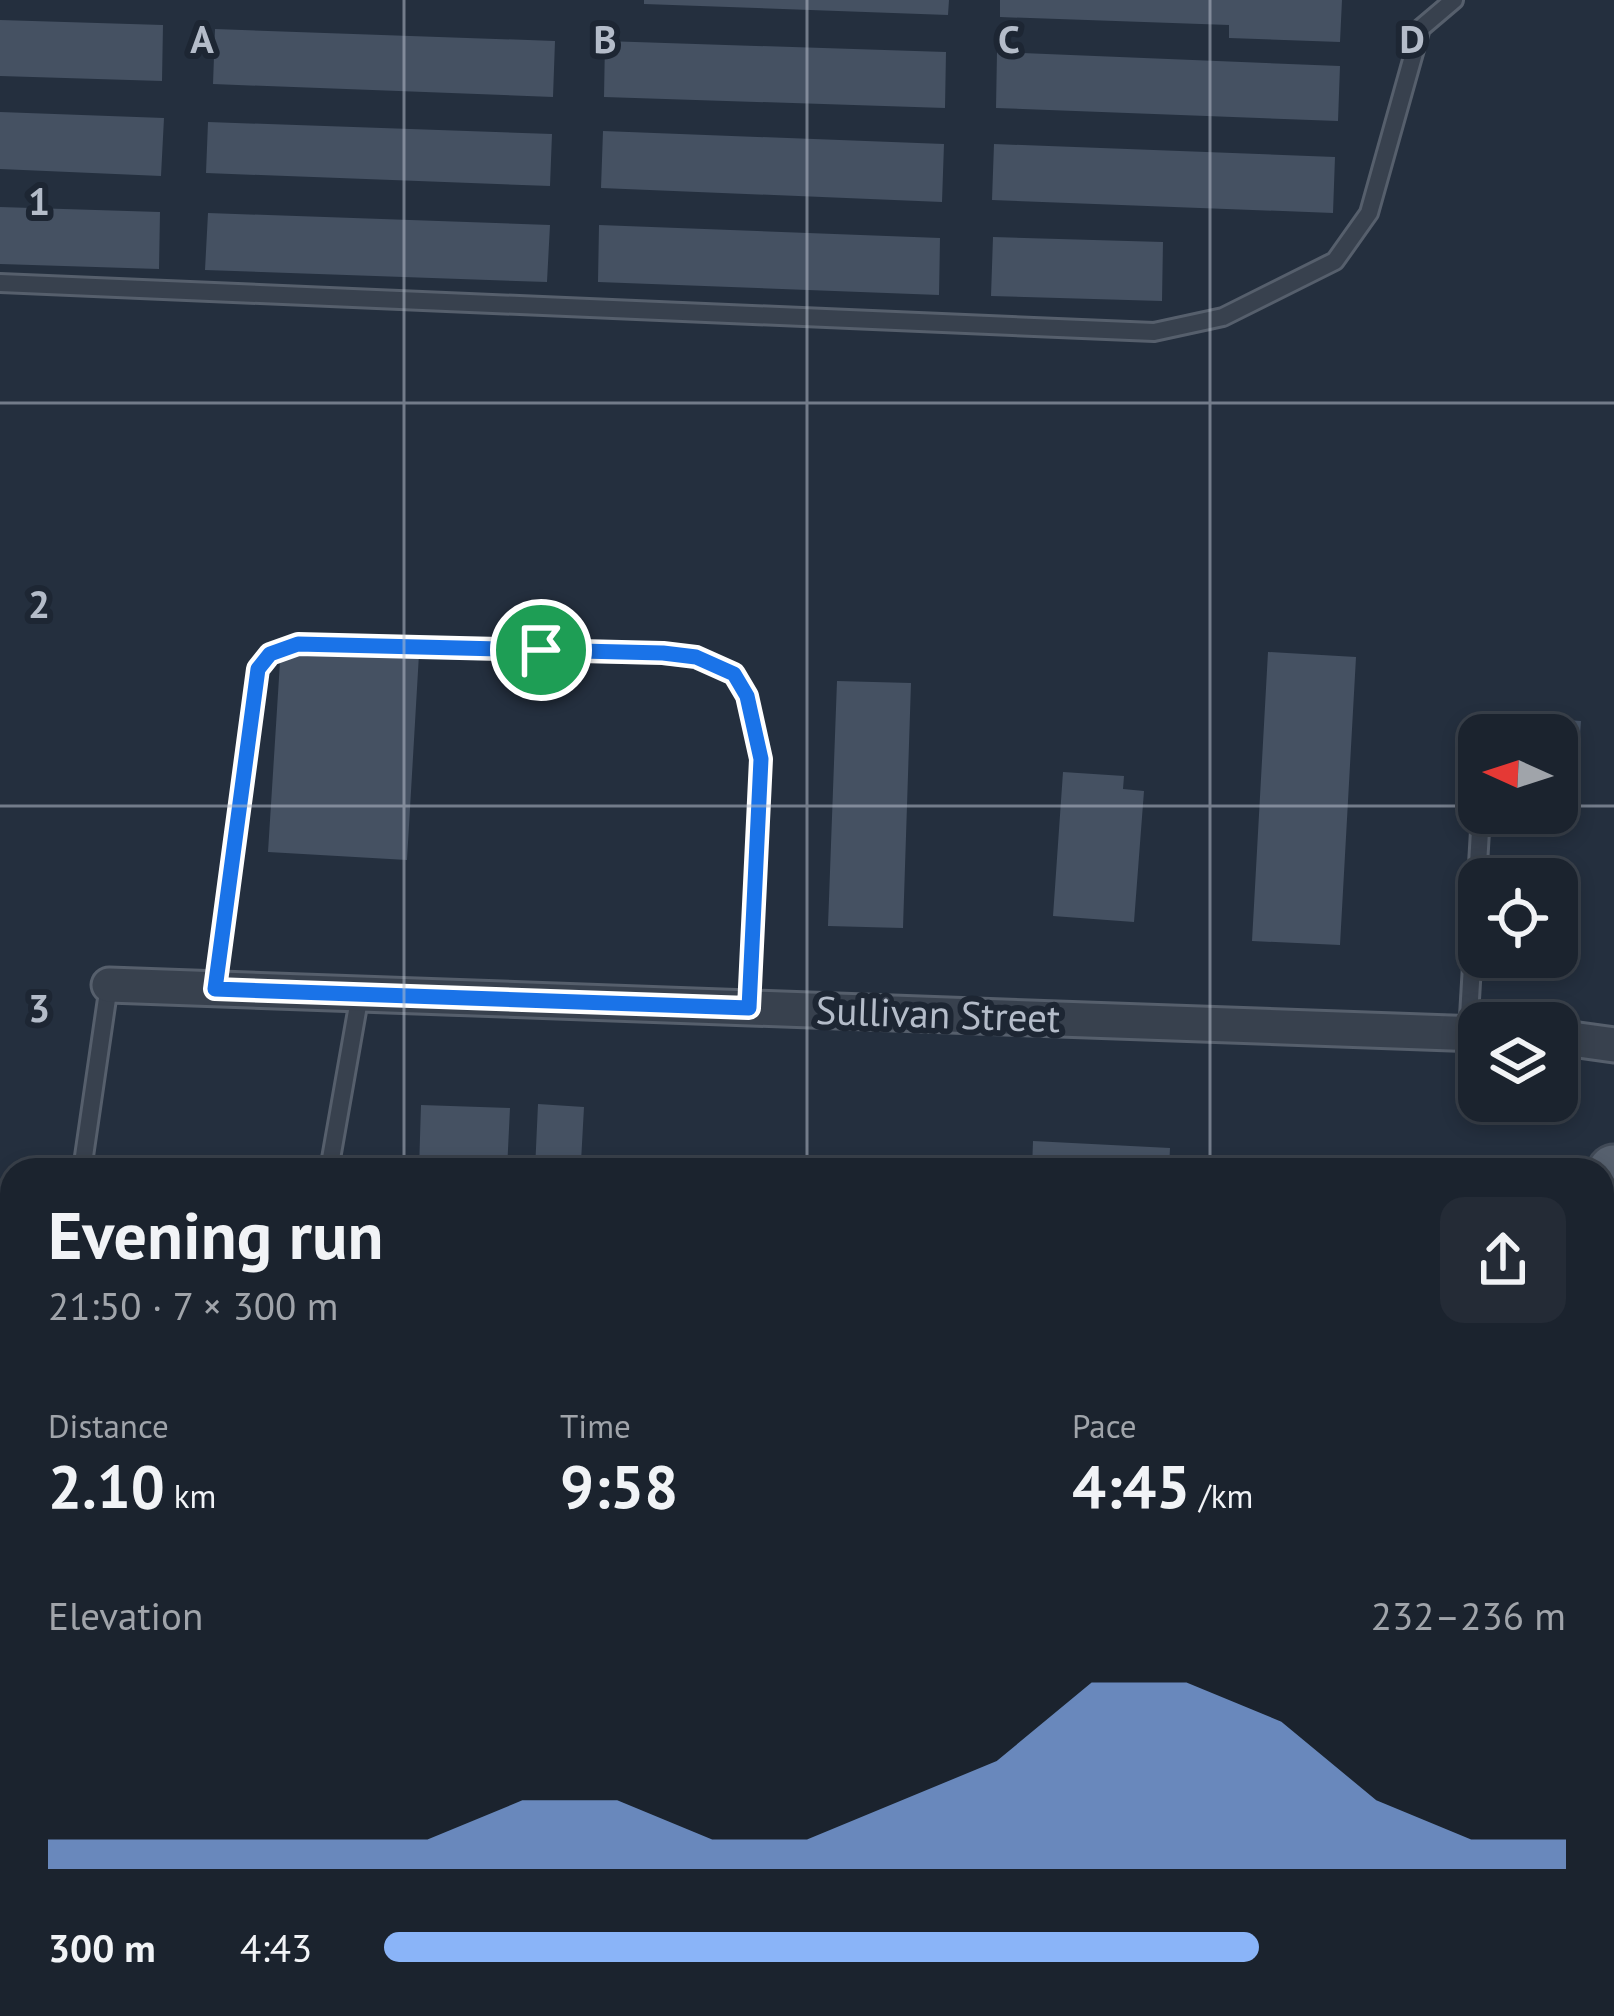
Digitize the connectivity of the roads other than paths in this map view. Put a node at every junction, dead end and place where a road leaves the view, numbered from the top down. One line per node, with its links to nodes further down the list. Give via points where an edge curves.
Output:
1 (1454, 0): 2 (lane, via 1421,28 1369,213 1335,261 1223,317 1154,332)
2 (0, 283)
3 (1480, 834): 7 (lane)
4 (109, 985): 5 (street, Sullivan Street); 12 (lane)
5 (215, 989): 6 (street, Sullivan Street); 8 (lane, via 258,669 270,654 298,644 663,653 734,674 747,696 761,759)
6 (360, 994): 8 (street, Sullivan Street); 13 (lane)
7 (1475, 1002)
8 (749, 1008): 9 (street, Sullivan Street)
9 (1458, 1032)
10 (1578, 1040): 11 (street)
11 (1614, 1046)
12 (84, 1158)
13 (331, 1158)

